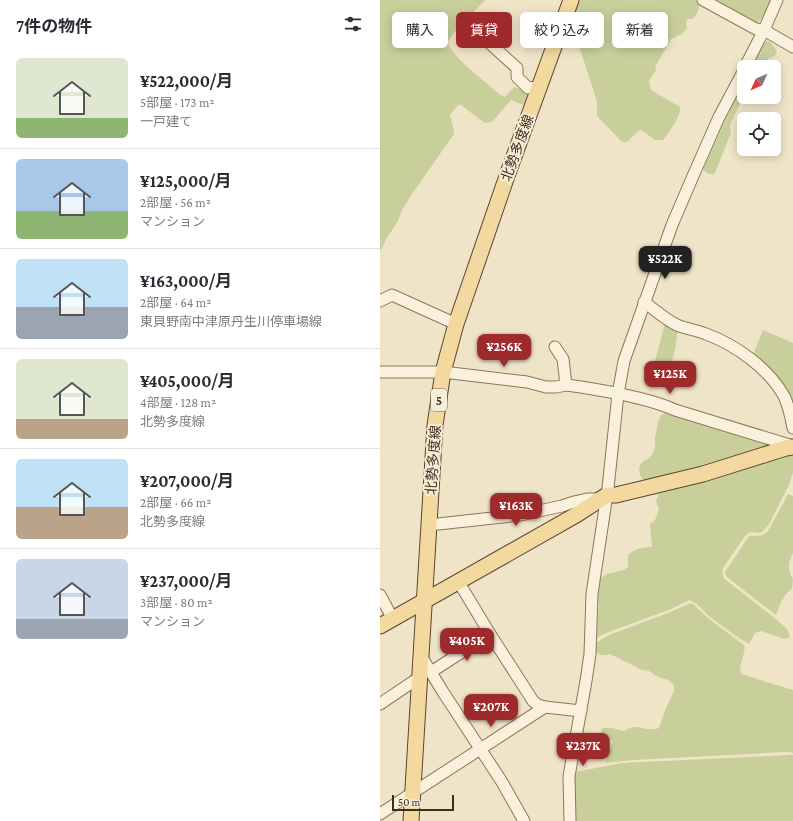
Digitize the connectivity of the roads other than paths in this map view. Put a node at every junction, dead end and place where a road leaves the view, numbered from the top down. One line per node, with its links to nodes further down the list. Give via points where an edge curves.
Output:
1 (571, 0): 9 (main road, 北勢多度線 / 5)
2 (703, 0): 4 (street, via 756,29)
3 (777, 0): 4 (street)
4 (764, 30): 5 (street); 7 (street)
5 (793, 47)
6 (495, 48): 9 (street, via 517,68 517,77 528,88)
7 (749, 60)
8 (737, 83): 13 (street, via 672,225)
9 (539, 87): 14 (main road, 北勢多度線 / 5)
10 (380, 290): 11 (street)
11 (392, 295): 12 (street); 14 (street)
12 (380, 301)
13 (644, 302): 19 (street, via 624,361); 20 (street, via 677,325 723,341 744,354 775,382 788,405)
14 (456, 324): 17 (main road, 北勢多度線 / 5)
15 (555, 347): 18 (street, via 563,359)
16 (380, 372): 17 (street)
17 (443, 372): 18 (street, via 527,382 546,387); 23 (main road, 北勢多度線 / 5, via 435,425)
18 (566, 385): 19 (street)
19 (618, 394): 21 (street, via 662,404); 22 (street)
20 (793, 428)
21 (793, 447): 22 (main road, via 703,474)
22 (604, 497): 23 (street, via 520,515); 24 (main road); 33 (street, via 592,594 590,654)
23 (428, 525): 26 (main road, 北勢多度線 / 5)
24 (458, 581): 26 (main road); 29 (street)
25 (380, 595): 27 (street)
26 (424, 601): 27 (main road); 30 (main road, 北勢多度線 / 5, via 421,656)
27 (393, 618): 28 (main road)
28 (380, 626)
29 (490, 634): 30 (street); 32 (street, via 533,701)
30 (425, 674): 31 (street); 34 (street); 35 (main road, 北勢多度線 / 5)
31 (380, 704)
32 (545, 707): 33 (street); 34 (street)
33 (581, 711): 39 (street, via 569,776)
34 (481, 749): 35 (street); 38 (street)
35 (413, 793): 36 (street); 37 (main road, 北勢多度線 / 5)
36 (380, 814)
37 (411, 821)
38 (524, 821)
39 (570, 821)

